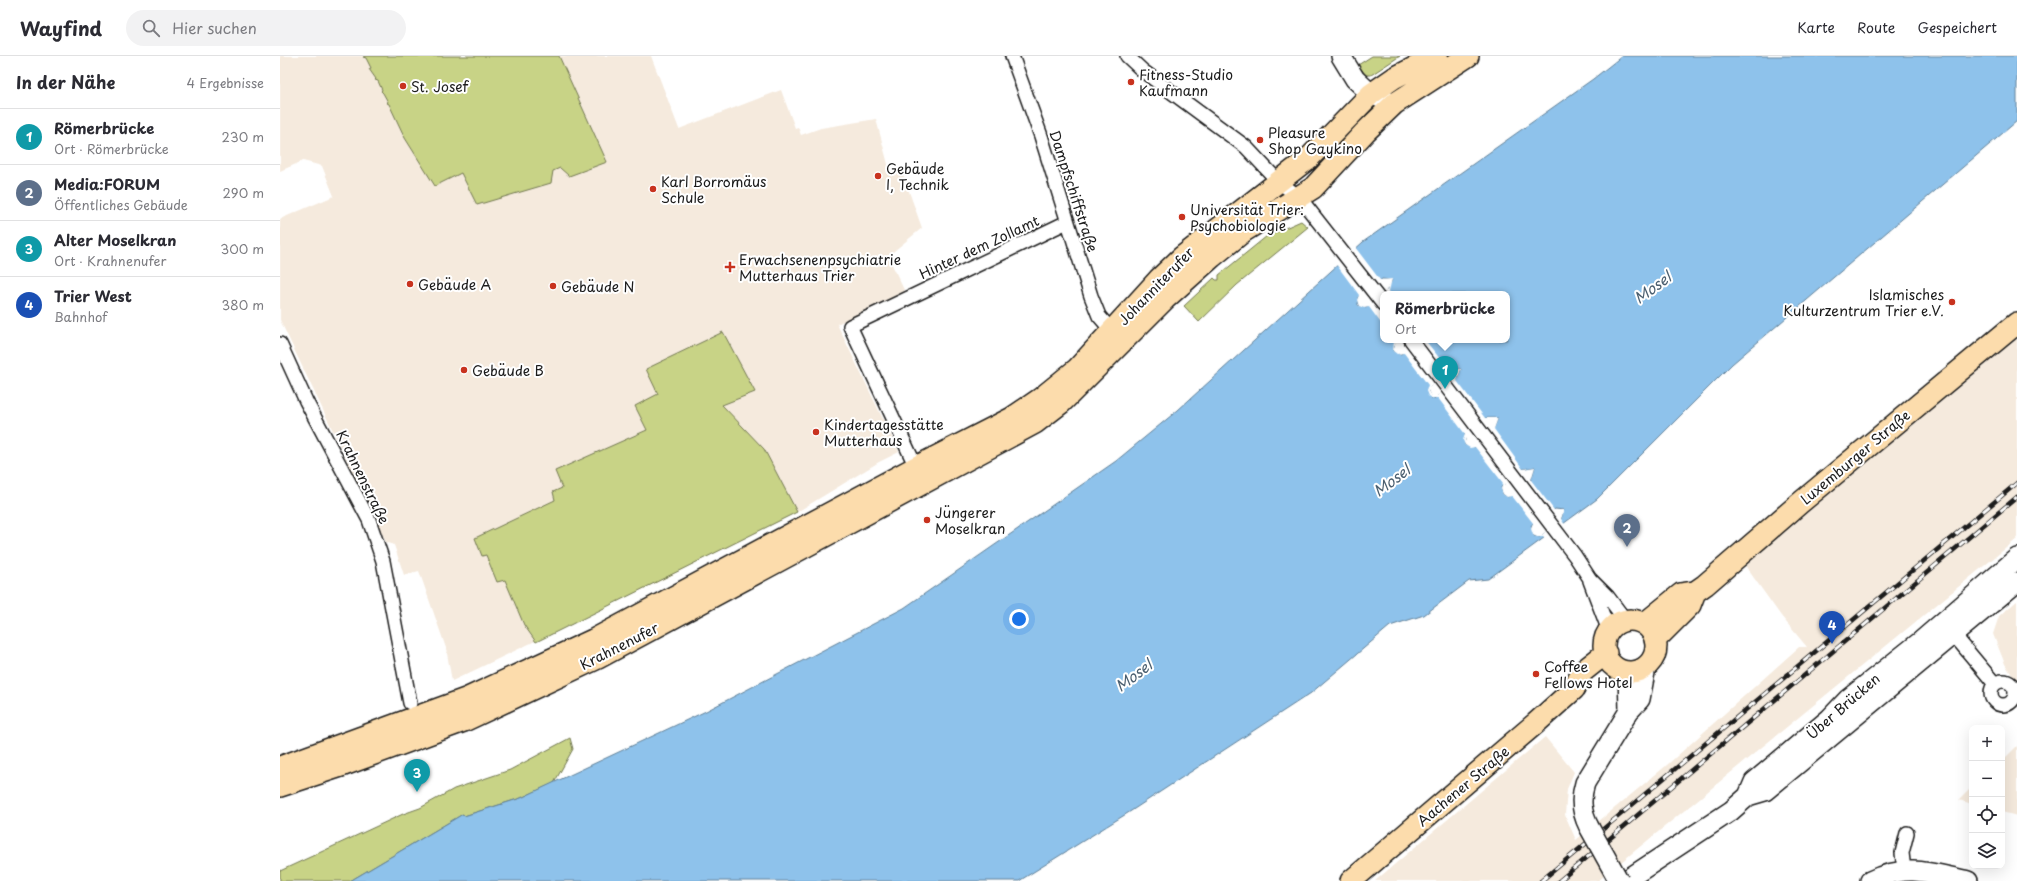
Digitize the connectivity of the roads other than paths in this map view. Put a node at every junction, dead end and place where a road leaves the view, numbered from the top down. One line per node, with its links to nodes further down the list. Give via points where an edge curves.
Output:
1 (1012, 56): 13 (street, Dampfschiffstraße, via 1041,136)
2 (1127, 56): 11 (street, via 1143,71 1246,147)
3 (1341, 56): 9 (street, via 1355,79)
4 (1347, 56): 5 (street)
5 (1357, 56)
6 (1468, 56): 8 (main road, Johanniterufer)
7 (1430, 58): 8 (street); 9 (main road, Johanniterufer)
8 (1422, 86): 10 (main road, Johanniterufer)
9 (1371, 94): 10 (street); 11 (main road, Johanniterufer, via 1316,151)
10 (1394, 104): 12 (main road, Johanniterufer, via 1364,132 1313,188)
11 (1279, 182): 12 (street); 16 (main road, Johanniterufer, via 1182,257 1159,278)
12 (1299, 197): 14 (street); 16 (main road, Johanniterufer, via 1244,231 1165,299)
13 (1067, 222): 16 (street, Dampfschiffstraße, via 1099,316); 20 (street, Hinter dem Zollamt, via 850,326)
14 (1380, 300)
15 (2017, 323): 26 (main road, Luxemburger Straße, via 1696,592 1690,605)
16 (1122, 332): 19 (main road, Johanniterufer, via 1061,403 1035,423)
17 (1412, 343): 23 (street, via 1576,556)
18 (280, 344): 28 (street, Krahnenstraße, via 306,401 369,520 383,561)
19 (939, 465): 20 (main road, Krahnenufer); 21 (main road, Krahnenufer)
20 (916, 467): 21 (main road, via 914,479); 30 (main road, Krahnenufer, via 592,640 468,698)
21 (894, 500): 31 (main road, Krahnenufer, via 598,658 464,721)
22 (2017, 558): 25 (street, Über Brücken)
23 (1590, 579): 26 (street); 26 (street)
24 (2017, 582): 25 (street, Über Brücken)
25 (1948, 628): 29 (street, via 1995,684 2004,681 2011,684); 36 (street, Über Brücken, via 1765,790 1748,796 1731,811)
26 (1633, 629): 27 (main road, via 1605,642); 27 (main road, via 1655,654)
27 (1623, 664): 34 (main road, Aachener Straße, via 1582,672 1574,689); 35 (street, bridge, via 1642,693 1590,774 1583,789 1582,809 1589,827)
28 (410, 702)
29 (2014, 706)
30 (280, 767)
31 (280, 786)
32 (1907, 833): 33 (street, via 1902,853)
33 (1904, 870): 37 (street, via 1885,874); 38 (street, via 1923,871)
34 (1350, 881)
35 (1619, 881)
36 (1625, 881)
37 (1870, 881)
38 (1968, 881)

